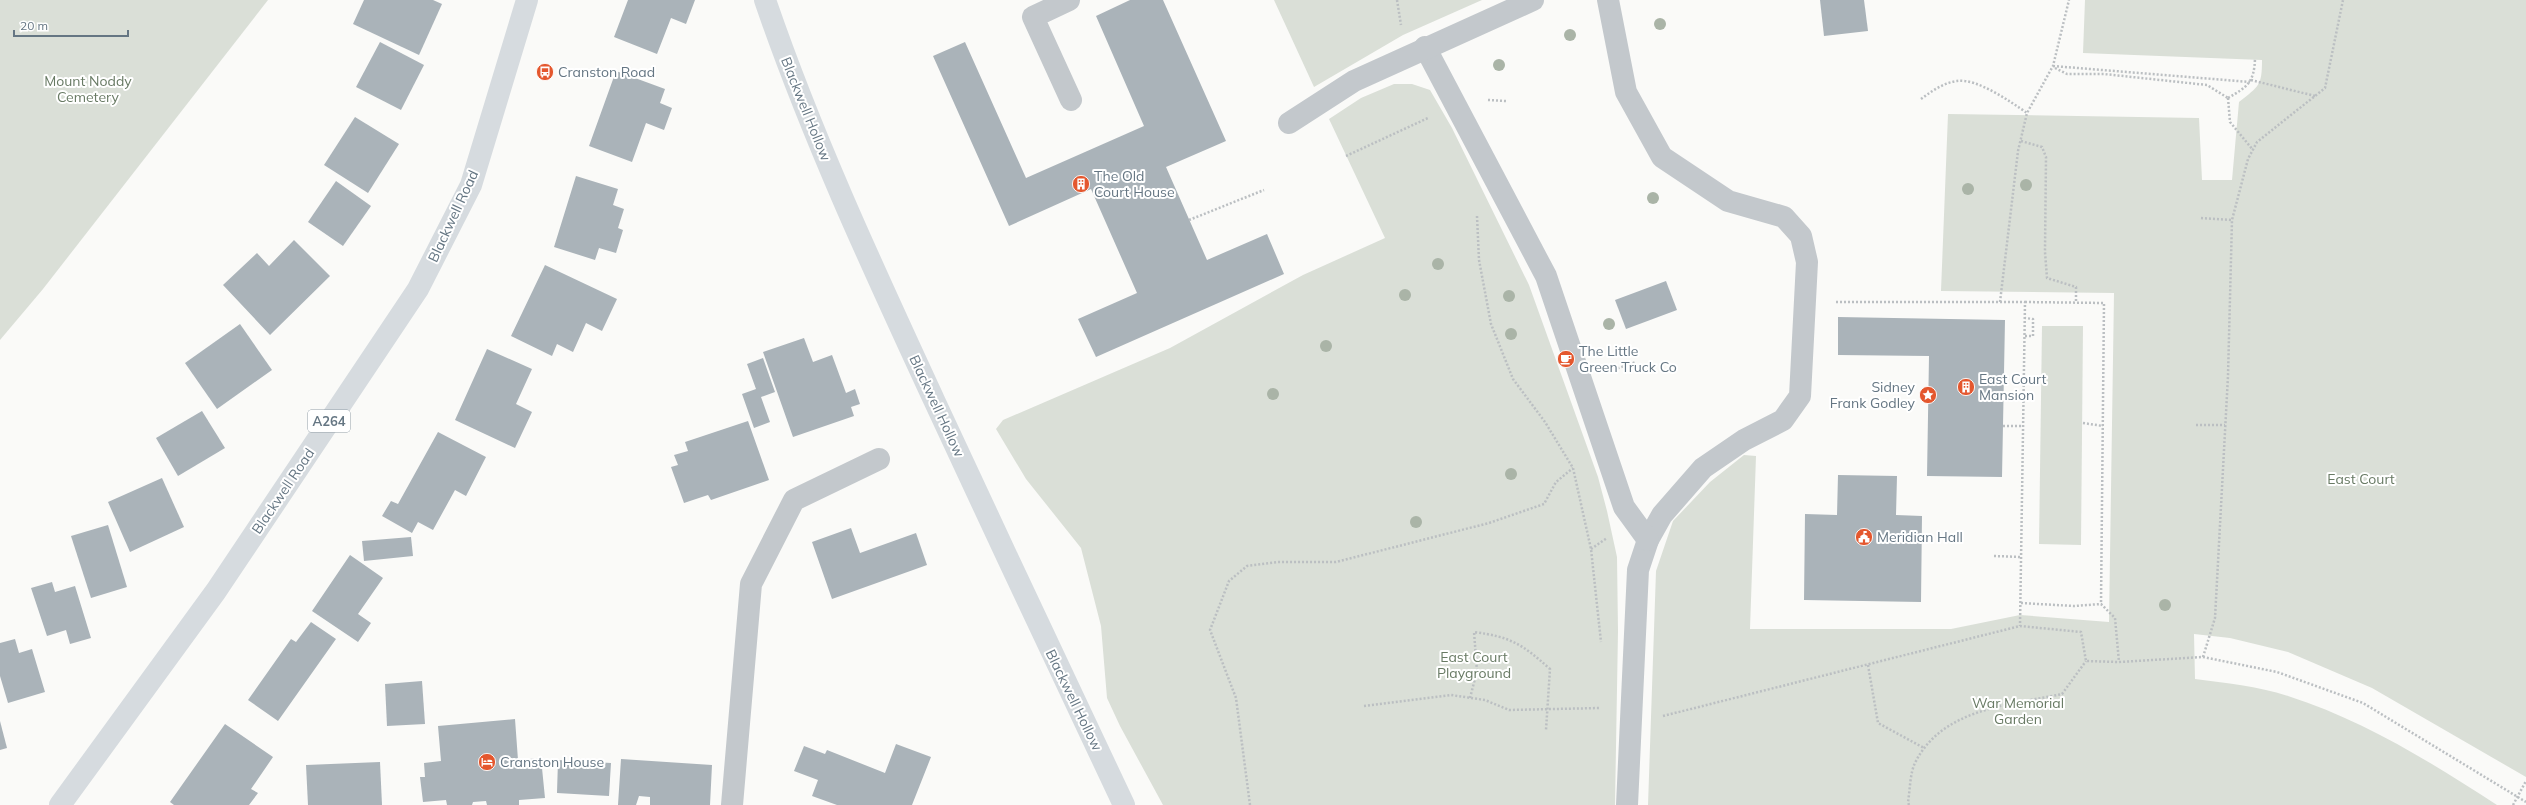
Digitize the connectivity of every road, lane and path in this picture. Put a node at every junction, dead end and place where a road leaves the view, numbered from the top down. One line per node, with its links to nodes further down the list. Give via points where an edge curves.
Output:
1 (527, 0): 63 (main road, Blackwell Road / A264, via 471,185 418,289 216,591)
2 (765, 0): 65 (main road, Blackwell Hollow, via 788,67 862,244)
3 (1070, 0): 15 (lane, via 1033,17)
4 (1533, 0): 8 (lane)
5 (1608, 0): 29 (lane, via 1626,92 1662,157 1728,201 1784,217 1802,236 1807,262)
6 (2069, 0): 10 (path)
7 (2343, 0): 12 (path, via 2325,88)
8 (1425, 47): 19 (lane, via 1354,81); 43 (lane, via 1546,276 1624,507)
9 (2255, 59): 11 (path)
10 (2053, 66): 11 (path); 13 (path, via 2067,74 2104,74 2207,85); 17 (path)
11 (2251, 81): 12 (path); 13 (path)
12 (2315, 96): 22 (path, via 2257,142)
13 (2228, 98): 22 (path, via 2230,122)
14 (1921, 99): 17 (path, via 1941,86 1958,80 1981,86)
15 (1071, 100)
16 (1424, 111): 18 (path)
17 (2027, 112): 21 (path)
18 (1427, 118): 20 (path); 23 (path)
19 (1289, 123)
20 (1429, 123)
21 (2021, 141): 30 (path); 32 (path, via 2042,147 2046,157 2047,278 2076,287)
22 (2253, 150): 28 (path, via 2248,159)
23 (1346, 156)
24 (1264, 190): 27 (path)
25 (1474, 209): 42 (path, via 1477,216 1479,260 1491,324 1513,379 1545,422)
26 (2201, 218): 28 (path)
27 (1189, 220)
28 (2232, 220): 37 (path)
29 (1806, 302): 30 (path); 43 (lane, via 1800,396 1783,420 1744,440 1703,468 1662,515)
30 (2000, 302): 31 (path)
31 (2025, 302): 32 (path); 33 (path)
32 (2076, 303): 40 (path, via 2104,303)
33 (2025, 318): 34 (path); 34 (path, via 2033,319 2033,336)
34 (2025, 336): 39 (path)
35 (2082, 423): 40 (path)
36 (2196, 425): 37 (path)
37 (2225, 425): 50 (path, via 2215,618)
38 (2003, 426): 39 (path)
39 (2023, 426): 45 (path)
40 (2103, 426): 47 (path)
41 (879, 458): 64 (lane, via 794,500 751,584)
42 (1573, 468): 49 (path, via 1591,549); 66 (path, via 1556,482 1544,504 1489,523 1336,562 1278,562 1247,566 1229,581 1210,630 1236,698)
43 (1648, 540): 57 (lane, via 1638,570)
44 (1994, 556): 45 (path)
45 (2021, 557): 46 (path)
46 (2021, 603): 47 (path, via 2074,606); 48 (path)
47 (2101, 604): 52 (path, via 2115,618)
48 (2020, 626): 51 (path, via 2081,632); 53 (path)
49 (1602, 650)
50 (2203, 657): 52 (path); 61 (path, via 2277,672 2363,703)
51 (2086, 661): 52 (path); 59 (path, via 2062,694 1970,714 1944,727)
52 (2119, 662)
53 (1868, 664): 57 (path); 59 (path, via 1878,723)
54 (1470, 698): 55 (path, via 1451,695); 56 (path, via 1485,700 1509,710); 56 (path, via 1477,671 1474,632 1499,636 1524,646 1550,669)
55 (1364, 706)
56 (1547, 708): 57 (path); 58 (path)
57 (1631, 715): 67 (lane)
58 (1546, 730)
59 (1924, 748): 68 (path, via 1914,764)
60 (2526, 780): 61 (path)
61 (2518, 797): 62 (path); 69 (path)
62 (2526, 802)
63 (60, 805)
64 (732, 805)
65 (1124, 805)
66 (1250, 805)
67 (1627, 805)
68 (1909, 805)
69 (2513, 805)

